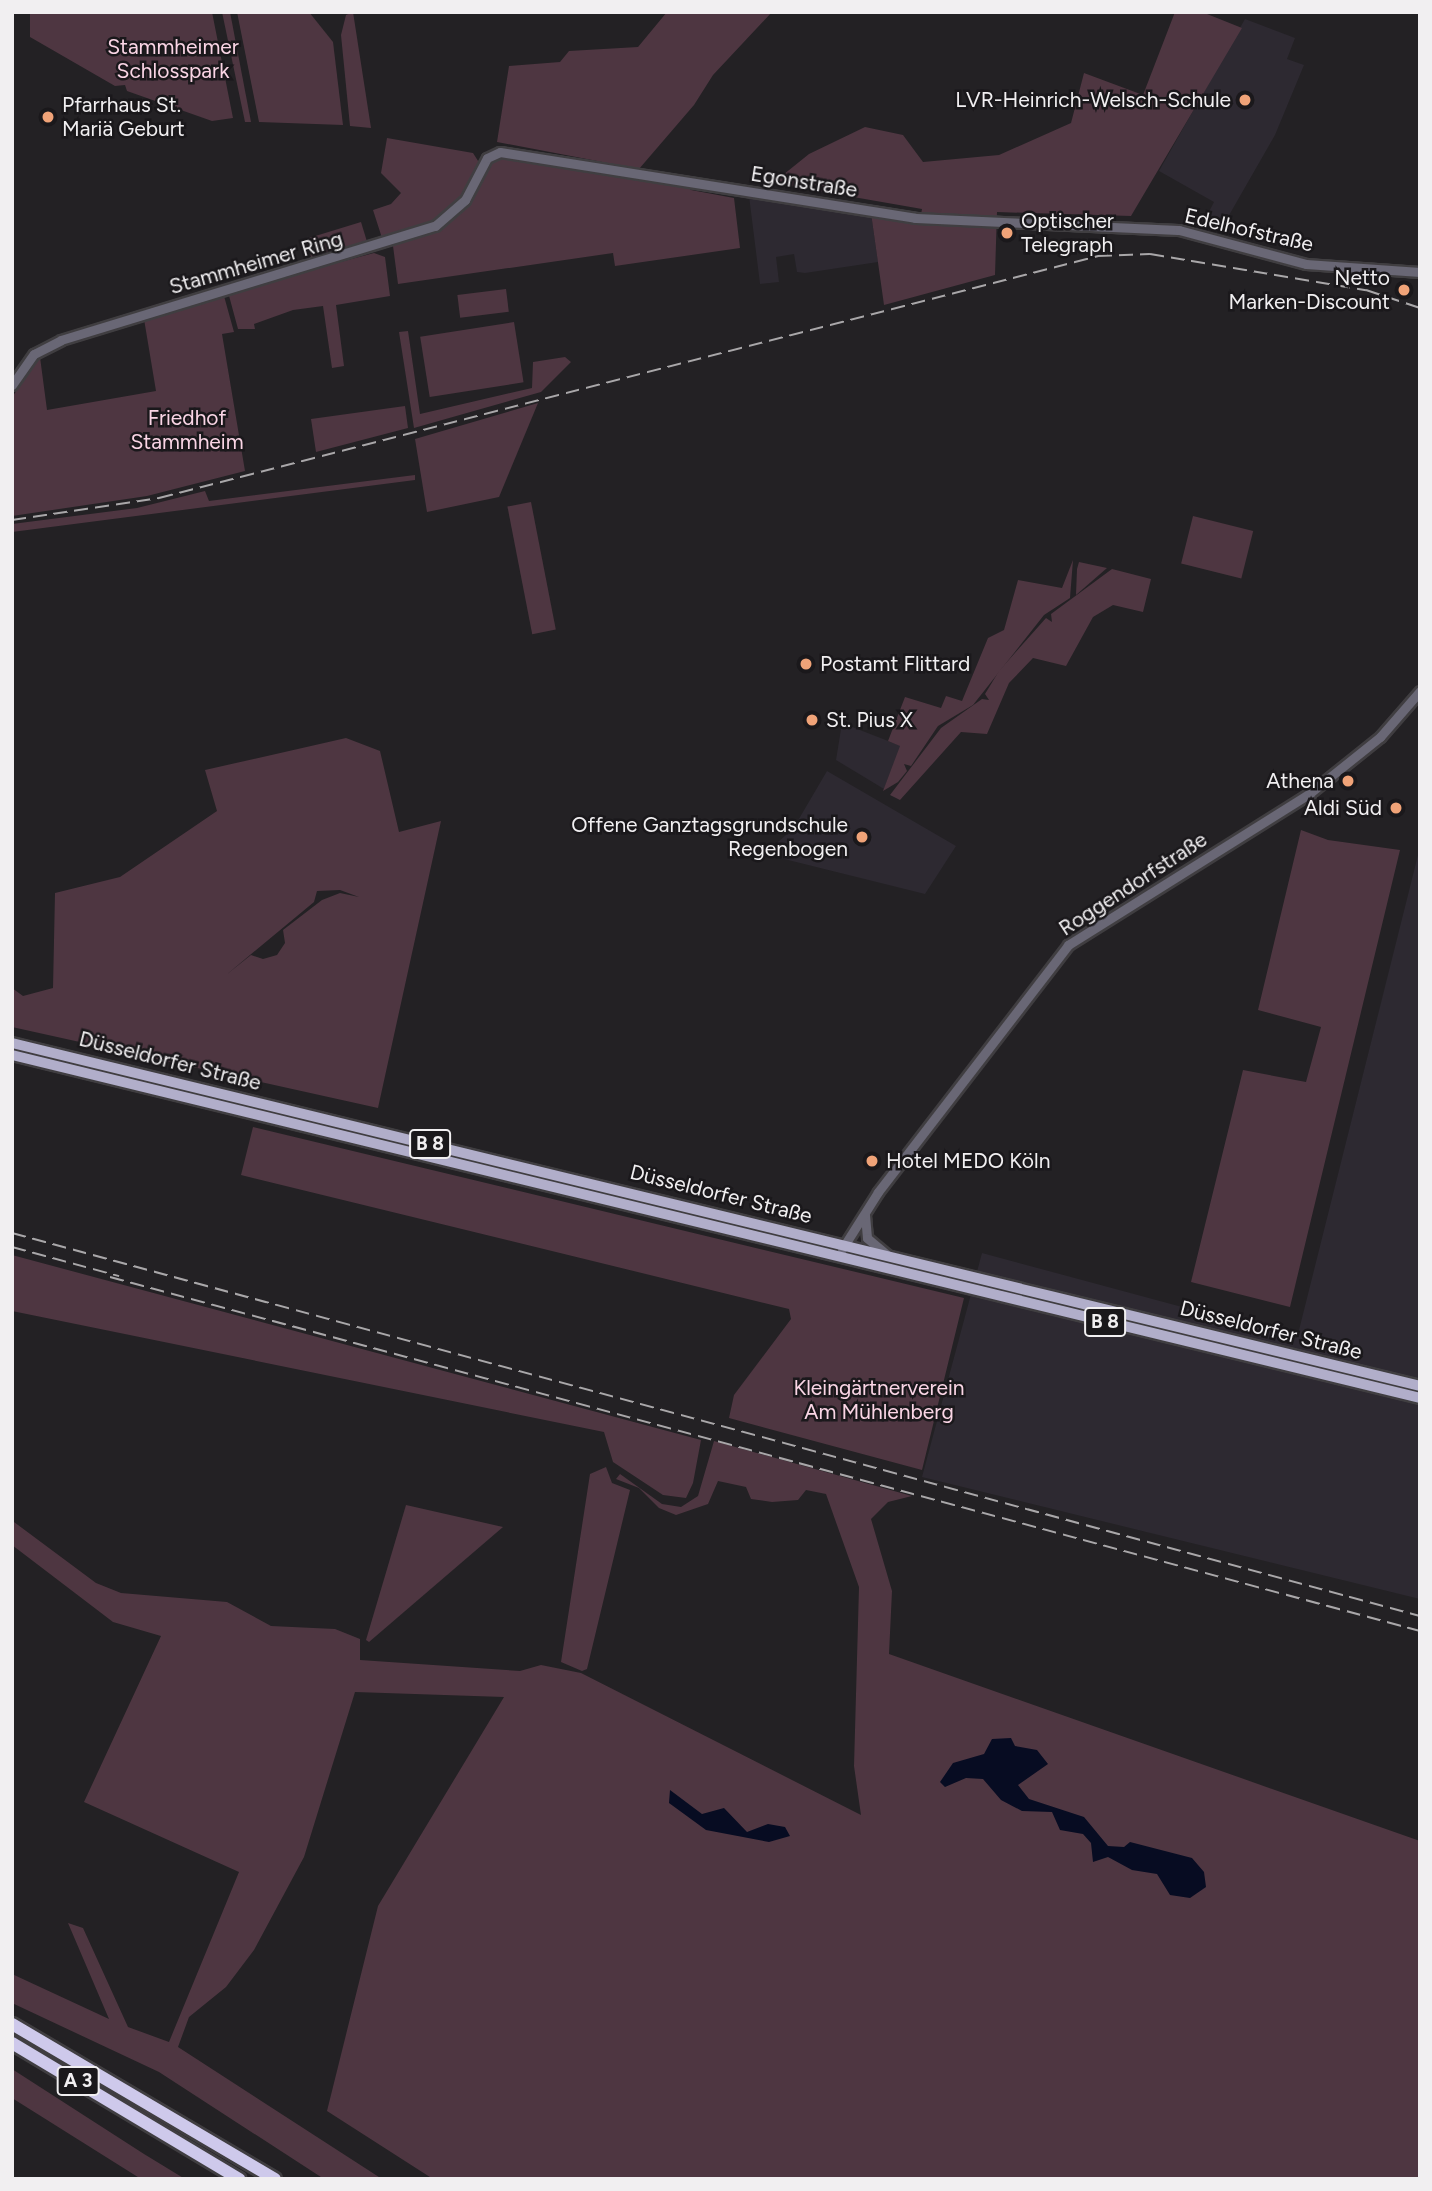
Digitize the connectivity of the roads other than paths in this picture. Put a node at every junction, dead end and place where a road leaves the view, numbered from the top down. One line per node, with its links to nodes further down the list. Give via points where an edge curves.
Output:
1 (493, 154): 2 (street, Egonstraße, via 945,222); 4 (street, Stammheimer Ring, via 465,200 435,226 61,340 34,354)
2 (1112, 228): 3 (street, Edelhofstraße, via 1179,230 1306,264)
3 (1420, 272)
4 (12, 385)
5 (1420, 691): 8 (street, Roggendorfstraße, via 1380,737 1310,793 1074,940)
6 (12, 1042): 9 (main road, Düsseldorfer Straße / B 8)
7 (12, 1055): 11 (main road, Düsseldorfer Straße / B 8)
8 (865, 1213): 9 (street, Roggendorfstraße); 10 (street, via 867,1238)
9 (845, 1245): 10 (main road, Düsseldorfer Straße / B 8); 11 (street, Roggendorfstraße)
10 (887, 1255): 12 (main road, Düsseldorfer Straße / B 8)
11 (837, 1256): 13 (main road, Düsseldorfer Straße / B 8)
12 (1420, 1386)
13 (1420, 1398)
14 (12, 2024): 17 (highway, A 3, via 145,2098)
15 (12, 2043): 16 (highway, A 3)
16 (239, 2179)
17 (275, 2179)

